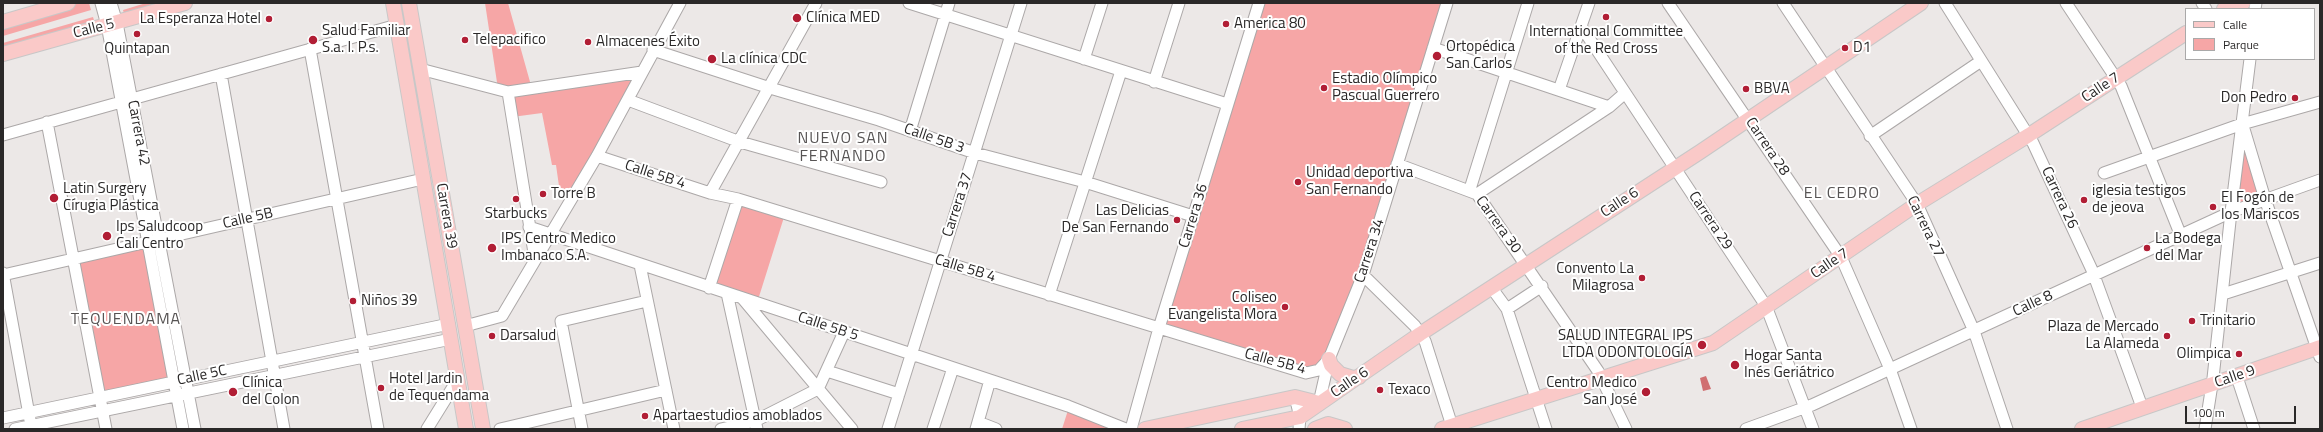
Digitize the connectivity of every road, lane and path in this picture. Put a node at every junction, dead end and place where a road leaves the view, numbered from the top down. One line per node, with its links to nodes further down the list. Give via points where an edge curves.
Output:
1 (68, 3): 26 (main road, Calle 5)
2 (101, 3): 27 (street, Carrera 42)
3 (111, 3): 27 (street, Carrera 42)
4 (185, 3): 27 (main road, Calle 5)
5 (393, 3): 28 (main road, Carrera 39)
6 (408, 3): 40 (main road, Carrera 39)
7 (680, 3): 34 (street)
8 (816, 3): 47 (street)
9 (909, 3): 25 (street)
10 (949, 3): 25 (street)
11 (1021, 3): 31 (street, Carrera 37)
12 (1102, 3): 36 (street)
13 (1179, 3): 46 (street)
14 (1259, 3): 54 (street, Carrera 36)
15 (1447, 3): 32 (street, Carrera 34)
16 (1528, 3): 43 (street, Carrera 30)
17 (1589, 3): 29 (street)
18 (1668, 3): 56 (street, Carrera 28)
19 (1783, 3): 39 (street, Carrera 27)
20 (1921, 3): 39 (main road, Calle 6)
21 (1945, 3): 38 (street, Carrera 26)
22 (2066, 3): 45 (street)
23 (2243, 3): 24 (main road)
24 (2227, 8)
25 (946, 15): 31 (street); 59 (street)
26 (3, 22)
27 (112, 24): 35 (main road, Calle 5); 51 (street, Carrera 42)
28 (397, 25): 33 (street); 70 (main road, Carrera 39)
29 (1581, 26): 48 (street); 50 (street, Carrera 29)
30 (2185, 34): 45 (main road, Calle 7)
31 (1011, 36): 36 (street); 64 (street, Carrera 37)
32 (1433, 48): 43 (street); 67 (street, Carrera 34)
33 (310, 49): 44 (street); 76 (street)
34 (653, 50): 42 (street); 47 (street, Calle 5B 3)
35 (3, 54)
36 (1084, 59): 41 (street)
37 (2250, 60): 58 (street)
38 (1982, 61): 61 (street, Carrera 26); 62 (street)
39 (1824, 67): 56 (main road, Calle 6); 62 (street, Carrera 27)
40 (420, 69): 49 (street); 109 (main road, Carrera 39)
41 (1121, 71): 46 (street); 73 (street)
42 (642, 72): 49 (street); 52 (street)
43 (1508, 73): 48 (street); 74 (street, Carrera 30)
44 (221, 74): 51 (street); 82 (street)
45 (2116, 78): 61 (main road, Calle 7); 66 (street)
46 (1154, 82): 54 (street)
47 (770, 88): 59 (street, Calle 5B 3); 63 (street)
48 (1559, 90): 55 (street)
49 (508, 92): 83 (street)
50 (1625, 93): 55 (street); 68 (street, Carrera 29)
51 (126, 100): 57 (street); 86 (street, Carrera 42)
52 (628, 100): 63 (street); 65 (street)
53 (2320, 102): 58 (street)
54 (1227, 104): 81 (street, Carrera 36)
55 (1609, 107): 74 (street)
56 (1749, 120): 68 (main road, Calle 6); 87 (street, Carrera 28)
57 (47, 122): 60 (street); 88 (street)
58 (2242, 124): 66 (street); 78 (street); 80 (street)
59 (910, 131): 64 (street, Calle 5B 3)
60 (3, 135)
61 (2029, 135): 79 (main road, Calle 7); 97 (street, Carrera 26)
62 (1870, 136): 79 (street, Carrera 27)
63 (740, 142): 72 (street); 75 (street)
64 (976, 152): 73 (street, Calle 5B 3); 90 (street, Carrera 37)
65 (597, 156): 75 (street, Calle 5B 4); 84 (street)
66 (2149, 156): 69 (street); 85 (street)
67 (1397, 164): 74 (street); 96 (street, Carrera 34)
68 (1674, 168): 91 (main road, Calle 6); 106 (street, Carrera 29)
69 (2104, 172)
70 (423, 179): 76 (street, Calle 5B); 108 (main road, Carrera 39)
71 (2320, 180): 78 (street, Calle 8)
72 (881, 182)
73 (1085, 182): 81 (street, Calle 5B 3); 103 (street)
74 (1474, 191): 91 (street, Carrera 30)
75 (710, 193): 77 (street, Calle 5B 4)
76 (337, 199): 82 (street, Calle 5B); 115 (street)
77 (738, 199): 90 (street, Calle 5B 4); 100 (street)
78 (2265, 199): 80 (street, Calle 8); 94 (street)
79 (1917, 204): 87 (main road, Calle 7); 111 (street, Carrera 27)
80 (2231, 212): 85 (street, Calle 8); 102 (street)
81 (1193, 216): 110 (street, Carrera 36)
82 (247, 219): 86 (street, Calle 5B); 120 (street)
83 (529, 227): 84 (street, Calle 5B 5); 89 (street)
84 (549, 235): 89 (street); 93 (street, Calle 5B 5)
85 (2180, 236): 97 (street, Calle 8)
86 (153, 240): 88 (street, Calle 5B); 128 (street, Carrera 42); 131 (street, Carrera 42)
87 (1841, 257): 106 (main road, Calle 7); 122 (street, Carrera 28)
88 (73, 259): 95 (street, Calle 5B); 138 (street)
89 (535, 259): 109 (street, via 502,316)
90 (940, 261): 103 (street, Calle 5B 4); 117 (street, Carrera 37)
91 (1526, 263): 98 (street, Carrera 30); 99 (main road, Calle 6)
92 (2320, 263): 94 (street)
93 (640, 264): 100 (street, Calle 5B 5); 105 (street)
94 (2292, 272): 102 (street); 116 (street)
95 (3, 274): 145 (street)
96 (1363, 275): 113 (street); 119 (street, Carrera 34)
97 (2094, 275): 111 (street, Calle 8); 142 (street, Carrera 26)
98 (1542, 286): 107 (street); 127 (street, Carrera 30)
99 (1491, 287): 107 (street); 113 (main road, Calle 6)
100 (709, 288): 101 (street, Calle 5B 5)
101 (727, 293): 104 (street, Calle 5B 5); 149 (street)
102 (2223, 294): 132 (street)
103 (1049, 295): 110 (street, Calle 5B 4)
104 (742, 298): 112 (street, Calle 5B 5); 133 (street)
105 (647, 301): 134 (street); 146 (street, via 560,321)
106 (1766, 306): 127 (main road, Calle 7, via 1704,348); 143 (street, Carrera 29)
107 (1508, 309): 140 (street)
108 (449, 324): 114 (main road, Carrera 39); 115 (street, Calle 5C)
109 (465, 326): 161 (main road, Carrera 39)
110 (1159, 328): 119 (street, Calle 5B 4, via 1306,374 1319,370); 171 (street, Carrera 36)
111 (1974, 331): 122 (street, Calle 8); 182 (street, Carrera 27)
112 (844, 332): 117 (street, Calle 5B 5); 123 (street)
113 (1420, 334): 126 (main road, Calle 6); 152 (street, via 1425,341)
114 (451, 339): 118 (street, Calle 5C); 129 (main road, Carrera 39)
115 (363, 342): 118 (street); 120 (street, Calle 5C)
116 (2319, 351): 125 (main road, Calle 9)
117 (911, 354): 121 (street, Calle 5B 5); 136 (street, Carrera 37)
118 (365, 356): 124 (street, Calle 5C); 158 (street)
119 (1329, 359): 126 (main road, via 1340,374); 141 (street, Carrera 34)
120 (272, 361): 124 (street); 128 (street, Calle 5C)
121 (953, 368): 130 (street, Calle 5B 5); 168 (street)
122 (1890, 369): 143 (street, Calle 8); 181 (street, Carrera 28)
123 (827, 371): 133 (street); 136 (street)
124 (274, 375): 135 (street, Calle 5C); 157 (street)
125 (2237, 376): 132 (main road, Calle 9); 185 (street)
126 (1359, 377): 141 (main road, Calle 6)
127 (1602, 378): 140 (main road, Calle 7); 178 (street, Carrera 30)
128 (185, 379): 131 (street, Calle 5C); 135 (street, Carrera 42)
129 (458, 379): 159 (street); 160 (main road, Carrera 39)
130 (990, 380): 150 (street); 170 (street, Calle 5B 5)
131 (174, 382): 137 (street, Carrera 42); 138 (street, Calle 5C)
132 (2212, 385): 142 (main road, Calle 9); 184 (street)
133 (818, 389): 149 (street); 166 (street)
134 (666, 390): 146 (street); 164 (street)
135 (188, 393): 137 (street, Calle 5C); 156 (street, Carrera 42)
136 (899, 394): 167 (street, Carrera 37)
137 (176, 396): 144 (street, Calle 5C); 155 (street, Carrera 42)
138 (100, 397): 144 (street); 145 (street, Calle 5C)
139 (1295, 397): 141 (main road, Calle 6); 148 (street); 172 (main road, Calle 6)
140 (1536, 399): 152 (main road, Calle 7); 177 (street)
141 (1319, 404): 148 (main road, Calle 6); 174 (main road, Carrera 34)
142 (2142, 407): 183 (main road, Calle 9)
143 (1806, 408): 179 (street, Calle 8); 180 (street, Carrera 29)
144 (102, 411): 151 (street, Calle 5C); 154 (street)
145 (28, 412): 147 (street, Calle 5C); 151 (street)
146 (577, 412): 162 (street); 163 (street)
147 (3, 418)
148 (1299, 423): 173 (main road, Calle 6)
149 (756, 425): 165 (street)
150 (977, 426): 169 (street)
151 (31, 427): 153 (street, Calle 5C)
152 (1449, 428)
153 (15, 429)
154 (106, 429)
155 (183, 429)
156 (195, 429)
157 (284, 429)
158 (378, 429)
159 (427, 429)
160 (466, 429)
161 (483, 429)
162 (500, 429)
163 (582, 429)
164 (674, 429)
165 (722, 429)
166 (852, 429)
167 (888, 429)
168 (933, 429)
169 (996, 429)
170 (1126, 429)
171 (1131, 429)
172 (1145, 429)
173 (1242, 429)
174 (1311, 429)
175 (1315, 429): 176 (main road, via 1328,424)
176 (1346, 429)
177 (1546, 429)
178 (1626, 429)
179 (1746, 429)
180 (1813, 429)
181 (1911, 429)
182 (2007, 429)
183 (2082, 429)
184 (2205, 429)
185 (2254, 429)

